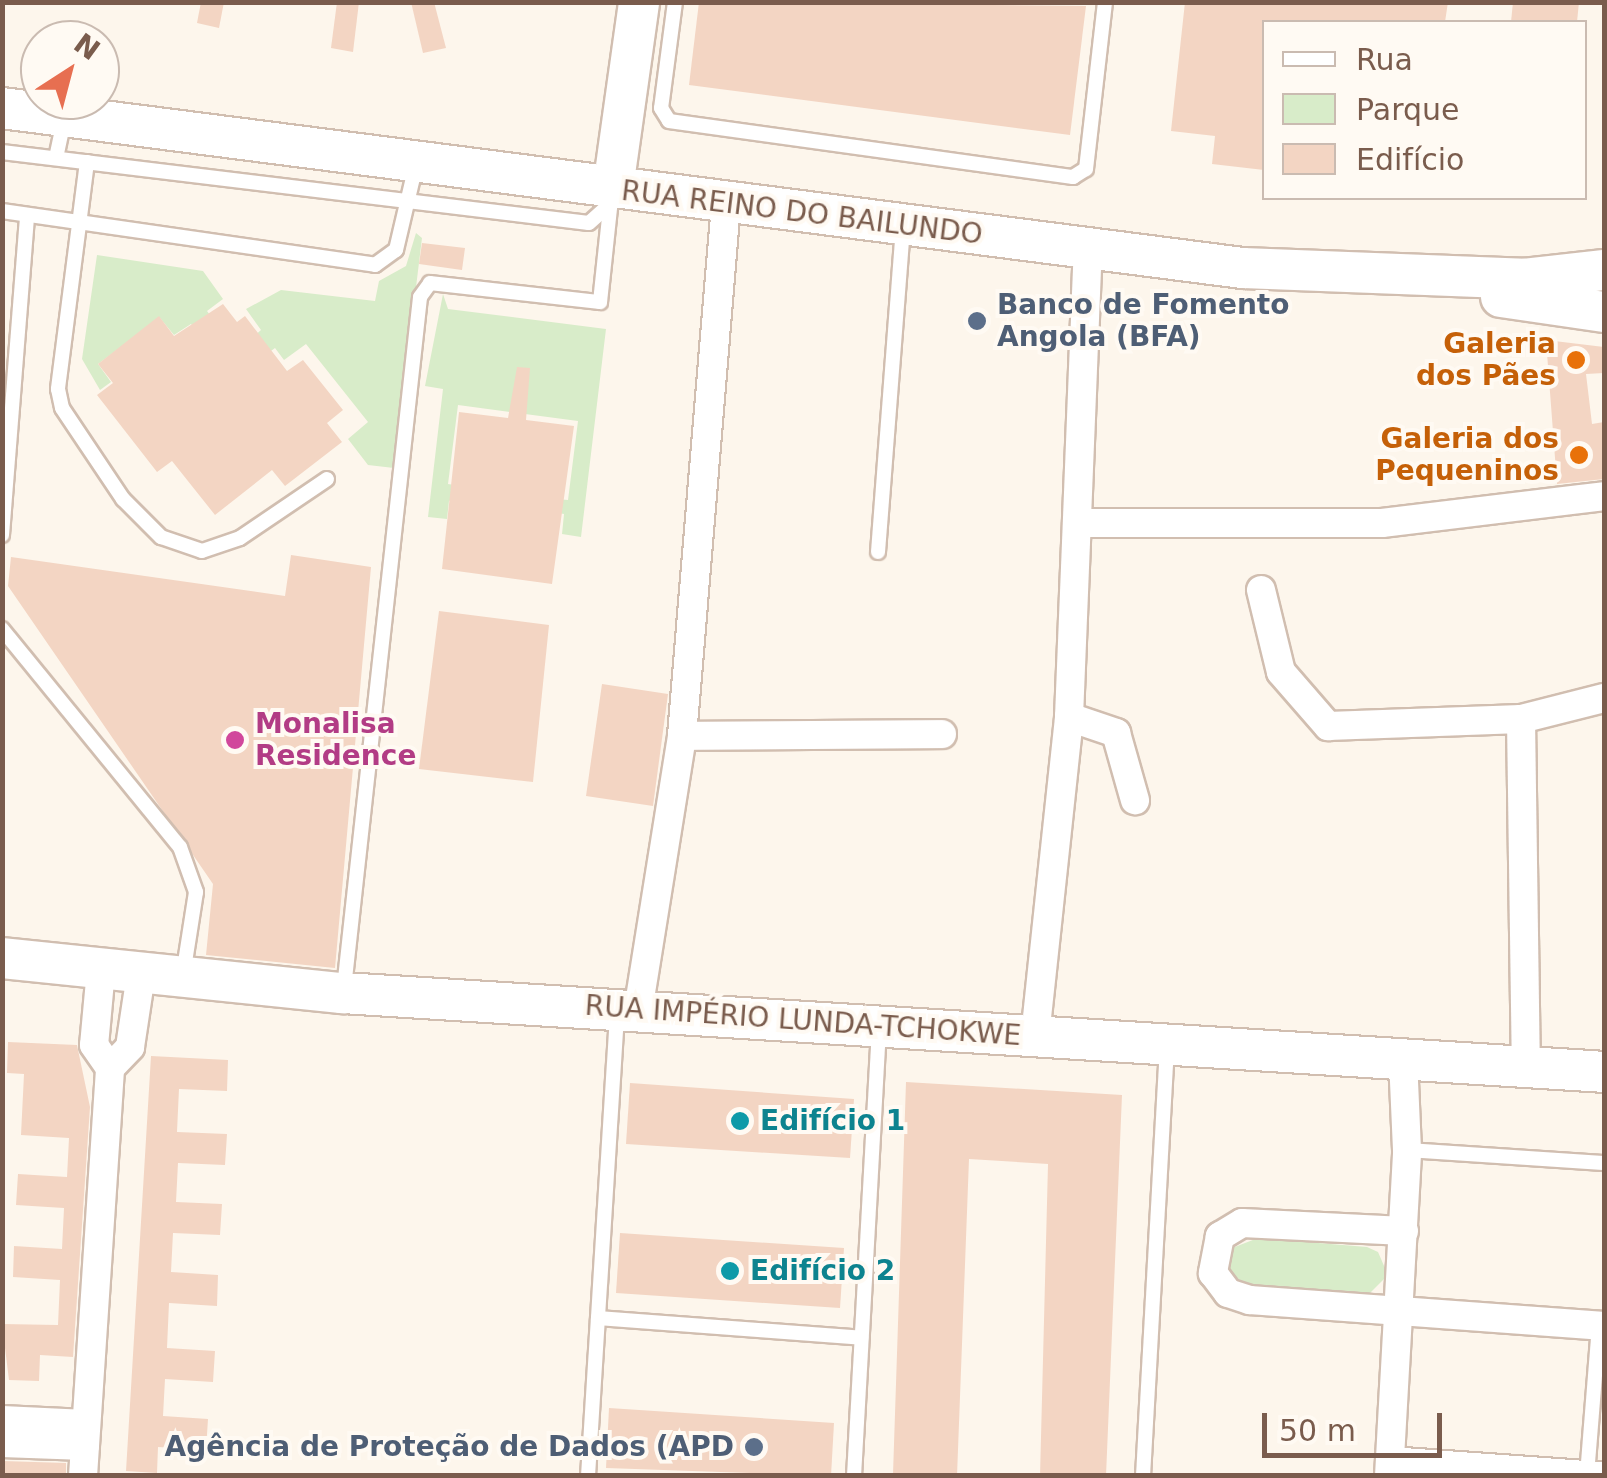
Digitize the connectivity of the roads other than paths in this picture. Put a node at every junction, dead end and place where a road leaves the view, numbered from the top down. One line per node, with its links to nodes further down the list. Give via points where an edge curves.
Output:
1 (639, 2): 10 (main road)
2 (675, 2): 3 (lane, via 661,108 669,120 1073,177 1086,168)
3 (1106, 2)
4 (63, 120): 7 (lane)
5 (96, 120): 8 (main road, RUA REINO DO BAILUNDO)
6 (2, 152): 7 (lane)
7 (56, 158): 9 (lane)
8 (418, 160): 10 (main road, RUA REINO DO BAILUNDO); 12 (lane)
9 (87, 162): 12 (lane); 15 (lane)
10 (620, 193): 11 (main road, RUA REINO DO BAILUNDO); 12 (lane, via 589,223); 38 (lane, via 600,302 430,282 420,297)
11 (726, 204): 16 (main road, RUA REINO DO BAILUNDO); 32 (street)
12 (404, 205): 15 (lane, via 396,250 375,265)
13 (2, 211): 14 (lane)
14 (26, 215): 15 (lane); 24 (lane)
15 (81, 223): 21 (lane, via 60,367 62,408 143,522 182,548 220,549)
16 (903, 226): 17 (main road, RUA REINO DO BAILUNDO); 25 (lane)
17 (1088, 250): 18 (main road, RUA REINO DO BAILUNDO); 23 (street)
18 (1244, 268): 19 (main road, RUA REINO DO BAILUNDO, via 1524,279); 20 (main road)
19 (1604, 270)
20 (1604, 312)
21 (327, 479)
22 (1604, 496): 23 (street, via 1382,523)
23 (1081, 523): 29 (street)
24 (2, 535)
25 (878, 552)
26 (1261, 590): 30 (street, via 1282,672 1328,726)
27 (2, 629): 37 (lane, via 180,847 196,892)
28 (1604, 698): 30 (street)
29 (1070, 717): 33 (street, via 1116,733); 41 (street)
30 (1521, 719): 44 (street)
31 (942, 734): 32 (street)
32 (682, 736): 39 (street)
33 (1135, 800)
34 (2, 958): 35 (main road, RUA IMPÉRIO LUNDA-TCHOKWE)
35 (102, 970): 36 (main road, RUA IMPÉRIO LUNDA-TCHOKWE); 45 (street, via 94,1045)
36 (141, 974): 37 (main road, RUA IMPÉRIO LUNDA-TCHOKWE); 45 (street, via 130,1046)
37 (182, 980): 38 (main road, RUA IMPÉRIO LUNDA-TCHOKWE)
38 (344, 993): 39 (main road, RUA IMPÉRIO LUNDA-TCHOKWE)
39 (627, 1010): 40 (main road, RUA IMPÉRIO LUNDA-TCHOKWE); 51 (lane)
40 (879, 1026): 41 (main road, RUA IMPÉRIO LUNDA-TCHOKWE); 53 (lane)
41 (1036, 1036): 42 (main road, RUA IMPÉRIO LUNDA-TCHOKWE)
42 (1168, 1045): 43 (main road, RUA IMPÉRIO LUNDA-TCHOKWE); 62 (lane)
43 (1403, 1060): 44 (main road, RUA IMPÉRIO LUNDA-TCHOKWE); 47 (street)
44 (1526, 1067): 46 (main road, RUA IMPÉRIO LUNDA-TCHOKWE)
45 (110, 1068): 55 (street)
46 (1604, 1072)
47 (1407, 1150): 48 (lane); 49 (street)
48 (1604, 1162)
49 (1404, 1231): 50 (street); 50 (street, via 1242,1223 1220,1236 1211,1261 1219,1284 1238,1298)
50 (1400, 1311): 52 (street); 57 (street)
51 (598, 1318): 53 (lane); 60 (lane)
52 (1602, 1326): 58 (lane)
53 (861, 1338): 61 (lane)
54 (2, 1420): 55 (street)
55 (86, 1435): 56 (street); 59 (street)
56 (2, 1443)
57 (1389, 1468): 58 (street)
58 (1587, 1475): 63 (street)
59 (83, 1476)
60 (588, 1476)
61 (854, 1476)
62 (1143, 1476)
63 (1600, 1476)

